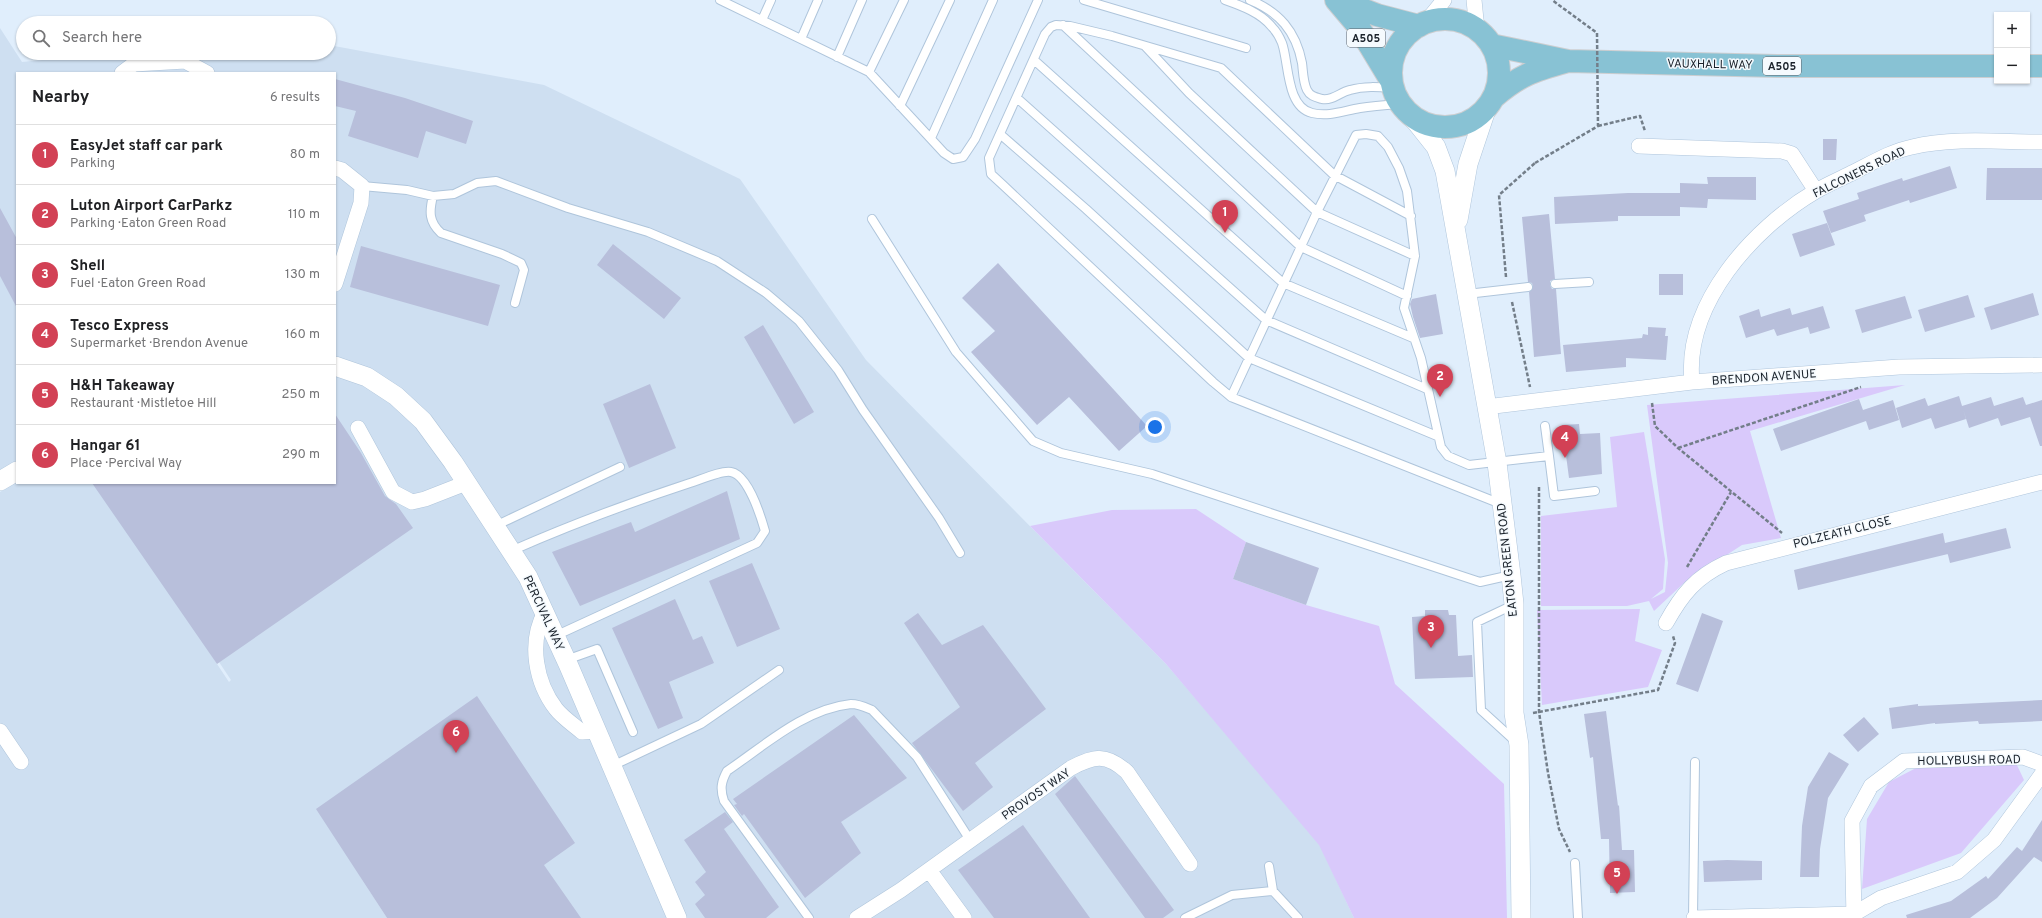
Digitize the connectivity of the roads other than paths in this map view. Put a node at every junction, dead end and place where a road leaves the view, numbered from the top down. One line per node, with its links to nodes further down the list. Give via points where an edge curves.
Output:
1 (720, 0): 16 (lane)
2 (771, 0): 17 (lane)
3 (818, 0): 21 (lane)
4 (862, 0): 24 (lane)
5 (904, 0): 32 (lane)
6 (950, 0): 36 (lane)
7 (993, 0): 38 (lane)
8 (1038, 0): 38 (lane, via 975,139 963,157 953,159)
9 (1084, 0): 23 (lane)
10 (1225, 0): 33 (lane, via 1247,9 1272,27 1282,43 1294,96 1300,106 1310,112 1341,113)
11 (1250, 0): 33 (lane, via 1278,15 1291,32 1300,55 1306,89 1312,96 1332,99 1348,90 1368,87)
12 (1336, 0): 33 (main road, A505, via 1358,26)
13 (1339, 0): 18 (main road, A505, via 1377,15)
14 (1444, 0): 18 (street)
15 (1474, 0): 20 (street)
16 (729, 2): 17 (lane)
17 (762, 20): 21 (lane)
18 (1422, 24): 20 (main road, via 1440,19 1464,22); 33 (main road, via 1408,33 1397,47 1391,64)
19 (1063, 25): 22 (lane); 25 (lane, via 1056,24 1044,34); 50 (lane)
20 (1484, 37): 26 (main road, VAUXHALL WAY / A505); 35 (main road, via 1498,66 1498,84)
21 (801, 39): 24 (lane)
22 (1144, 46): 42 (lane, via 1221,68); 46 (lane, via 1189,93)
23 (1246, 48)
24 (837, 56): 32 (lane)
25 (1034, 60): 34 (lane); 54 (lane)
26 (1568, 61): 27 (main road, VAUXHALL WAY / A505, via 1777,66); 35 (main road, VAUXHALL WAY / A505, via 1528,73 1511,83)
27 (1994, 66)
28 (2030, 66): 29 (main road)
29 (2042, 66)
30 (123, 72): 31 (street, via 134,64 185,61)
31 (205, 72)
32 (869, 72): 36 (lane)
33 (1399, 97): 35 (main road, via 1427,125 1445,128 1464,124 1478,117); 49 (street, EATON GREEN ROAD, via 1436,146 1445,171)
34 (1018, 98): 37 (lane); 60 (lane)
35 (1490, 102): 49 (street, EATON GREEN ROAD, via 1468,164)
36 (900, 106): 38 (lane)
37 (1000, 134): 62 (lane, via 1086,208); 67 (lane, via 989,158 991,174)
38 (930, 138)
39 (2042, 142): 44 (street, FALCONERS ROAD, via 1944,142 1912,147 1878,160)
40 (1639, 146): 44 (street, via 1782,151 1792,154)
41 (336, 168): 43 (street)
42 (1334, 176): 46 (lane); 47 (lane); 47 (lane, via 1356,135 1378,136 1388,146 1399,168 1407,191)
43 (362, 186): 45 (lane, via 407,190); 52 (street, via 361,203)
44 (1816, 191): 65 (street, FALCONERS ROAD, via 1751,242 1716,287 1695,337)
45 (434, 196): 59 (lane, via 430,218 441,233 522,263 524,270); 83 (lane, via 454,194 477,183 496,181 568,208 648,232 717,262 766,293 799,321 838,370)
46 (1316, 212): 50 (lane); 51 (lane)
47 (1411, 216): 51 (lane)
48 (872, 219): 84 (lane, via 956,352 1033,441 1061,453 1152,474 1480,582)
49 (1456, 229): 57 (street, EATON GREEN ROAD)
50 (1301, 247): 54 (lane); 58 (lane)
51 (1415, 256): 58 (lane)
52 (336, 281)
53 (1589, 282): 55 (lane)
54 (1284, 283): 60 (lane); 61 (lane)
55 (1555, 284)
56 (1528, 287): 57 (lane)
57 (1467, 294): 68 (street, EATON GREEN ROAD)
58 (1407, 296): 61 (lane, via 1404,308)
59 (515, 303)
60 (1266, 320): 62 (lane); 66 (lane)
61 (1413, 338): 66 (lane, via 1421,358)
62 (1249, 358): 67 (lane); 71 (lane)
63 (336, 366): 77 (street, PERCIVAL WAY, via 367,377 396,396 423,421)
64 (2042, 366): 65 (street, BRENDON AVENUE, via 1899,367)
65 (1692, 382): 68 (street, BRENDON AVENUE)
66 (1427, 389): 71 (lane)
67 (1231, 396): 80 (lane)
68 (1486, 407): 73 (street, EATON GREEN ROAD)
69 (1545, 426): 72 (lane)
70 (358, 428): 77 (street, via 393,492 412,502)
71 (1437, 436): 73 (lane, via 1448,456 1469,465)
72 (1549, 456): 73 (lane); 79 (lane, via 1554,496)
73 (1497, 462): 80 (street, EATON GREEN ROAD)
74 (620, 468): 81 (lane)
75 (16, 472): 76 (street)
76 (0, 481)
77 (466, 483): 81 (street, PERCIVAL WAY)
78 (2041, 484): 87 (street, POLZEATH CLOSE, via 1726,562 1710,570 1691,586)
79 (1595, 491)
80 (1502, 505): 84 (street, EATON GREEN ROAD)
81 (495, 526): 82 (street, PERCIVAL WAY)
82 (511, 551): 86 (street, PERCIVAL WAY, via 528,577); 88 (lane, via 646,498 731,472 738,476 755,500 765,531 756,543)
83 (960, 553)
84 (1511, 576): 85 (street, EATON GREEN ROAD)
85 (1514, 604): 94 (street, EATON GREEN ROAD, via 1514,713); 94 (lane, via 1477,622 1481,710)
86 (545, 612): 88 (street, PERCIVAL WAY); 92 (street, via 539,624 535,649 541,685 557,710 582,732)
87 (1666, 622)
88 (555, 636): 89 (street, PERCIVAL WAY)
89 (566, 660): 92 (street, PERCIVAL WAY); 93 (lane, via 597,649)
90 (779, 670): 98 (lane, via 701,724)
91 (0, 731): 95 (street)
92 (596, 731): 98 (street, PERCIVAL WAY)
93 (633, 732)
94 (1519, 745): 113 (street, EATON GREEN ROAD)
95 (21, 762)
96 (1695, 762): 115 (lane)
97 (2042, 764): 106 (street, HOLLYBUSH ROAD, via 2023,757 1904,761 1871,786 1852,821)
98 (612, 766): 107 (street, PERCIVAL WAY)
99 (2042, 774): 106 (street, via 1994,840 1957,872 1881,898)
100 (970, 840): 102 (street, PROVOST WAY, via 1071,768 1088,759 1105,759 1117,763 1127,772); 104 (street, PROVOST WAY); 108 (lane, via 917,757 872,710 852,704 817,713 727,771 720,791 724,801)
101 (1575, 863): 114 (lane)
102 (1190, 864)
103 (1269, 866): 105 (lane)
104 (929, 870): 109 (street, PROVOST WAY); 110 (street)
105 (1273, 891): 111 (lane, via 1232,895); 112 (lane)
106 (1854, 916): 116 (street)
107 (677, 918)
108 (809, 918)
109 (857, 918)
110 (964, 918)
111 (1185, 918)
112 (1298, 918)
113 (1521, 918)
114 (1578, 918)
115 (1693, 918): 116 (street)
116 (1734, 918)

